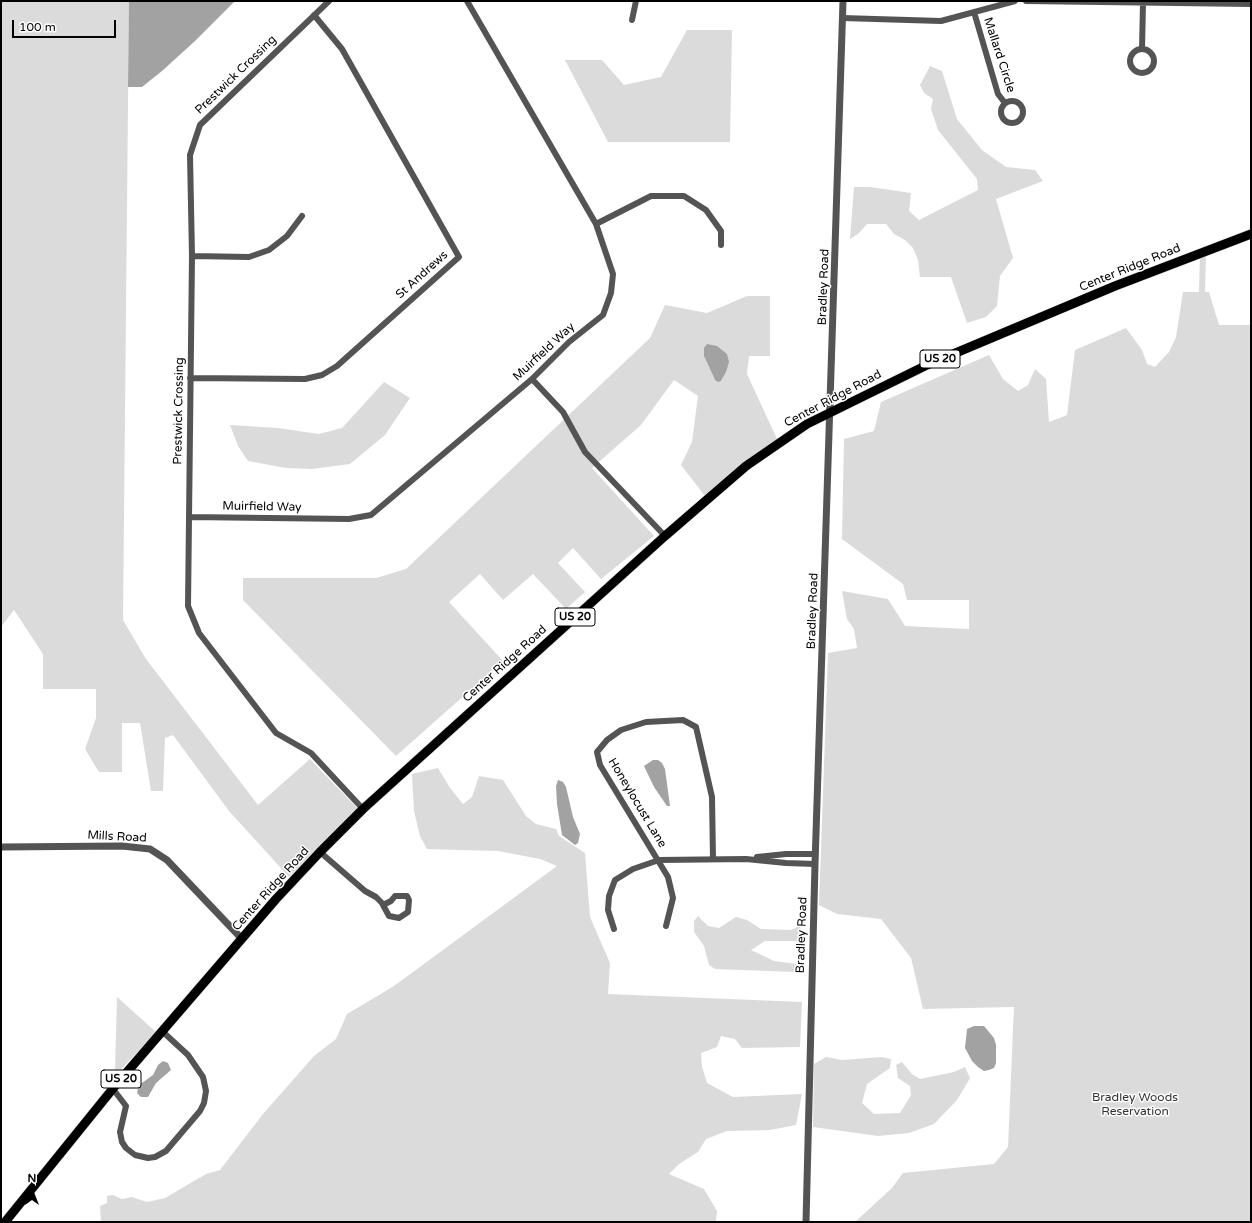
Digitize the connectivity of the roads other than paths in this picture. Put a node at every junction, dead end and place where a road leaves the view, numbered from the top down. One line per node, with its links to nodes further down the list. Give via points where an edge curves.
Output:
1 (329, 1): 10 (street, Prestwick Crossing)
2 (467, 1): 16 (street, Muirfield Way)
3 (636, 1): 12 (street)
4 (843, 1): 11 (street, Bradley Road)
5 (1015, 1): 9 (street)
6 (1026, 1): 7 (street)
7 (1143, 2): 8 (street); 13 (street)
8 (1251, 4)
9 (974, 12): 11 (street, via 936,22); 14 (street, Mallard Circle, via 998,94)
10 (314, 15): 19 (street, Prestwick Crossing, via 200,125 190,155); 20 (street, St Andrews, via 342,49 459,257 337,366 322,375 306,379)
11 (842, 18): 22 (street, Bradley Road)
12 (632, 20)
13 (1142, 49): 13 (street, via 1130,58 1131,66 1140,74 1152,70 1155,62 1153,55)
14 (1005, 103)
15 (302, 216): 19 (street, via 287,236 269,250 249,257)
16 (596, 224): 18 (street, via 651,196 684,196 706,210 721,231); 21 (street, Muirfield Way, via 613,274 611,293 603,315 569,342)
17 (1251, 234): 22 (main road, Center Ridge Road / US 20, via 1115,286 927,365)
18 (721, 245)
19 (192, 256): 20 (street, Prestwick Crossing)
20 (190, 378): 23 (street, Prestwick Crossing)
21 (532, 379): 23 (street, Muirfield Way, via 371,516 349,520); 24 (street, via 563,412 585,452)
22 (831, 411): 24 (main road, Center Ridge Road / US 20, via 807,424 746,466); 28 (street, Bradley Road)
23 (189, 517): 25 (street, Prestwick Crossing, via 188,606 199,633 276,733 311,753)
24 (665, 536): 25 (main road, Center Ridge Road / US 20)
25 (363, 809): 27 (main road, Center Ridge Road / US 20)
26 (1, 847): 36 (street, Mills Road, via 122,846 150,849 167,860)
27 (320, 852): 33 (street); 36 (main road, Center Ridge Road / US 20)
28 (815, 854): 30 (street, via 786,854); 32 (street, Bradley Road)
29 (713, 859): 30 (street); 31 (street); 31 (street, Honeylocust Lane, via 712,797 696,727 683,720 646,722 621,730 607,740 597,752 597,758)
30 (746, 859): 32 (street)
31 (659, 860): 34 (street, Honeylocust Lane, via 668,877 674,898); 35 (street, via 633,869 616,880 609,896 608,910)
32 (815, 864): 40 (street, Bradley Road)
33 (383, 905): 33 (street, via 389,916 399,918 408,912 409,900 407,896 395,896)
34 (666, 926)
35 (614, 929)
36 (242, 939): 37 (main road, Center Ridge Road / US 20)
37 (163, 1032): 38 (main road, Center Ridge Road / US 20); 38 (street, via 191,1059 203,1077 206,1091 200,1111 168,1149 148,1158 136,1155 126,1148 120,1132 126,1106)
38 (113, 1089): 39 (main road, Center Ridge Road / US 20)
39 (5, 1222)
40 (806, 1222)

